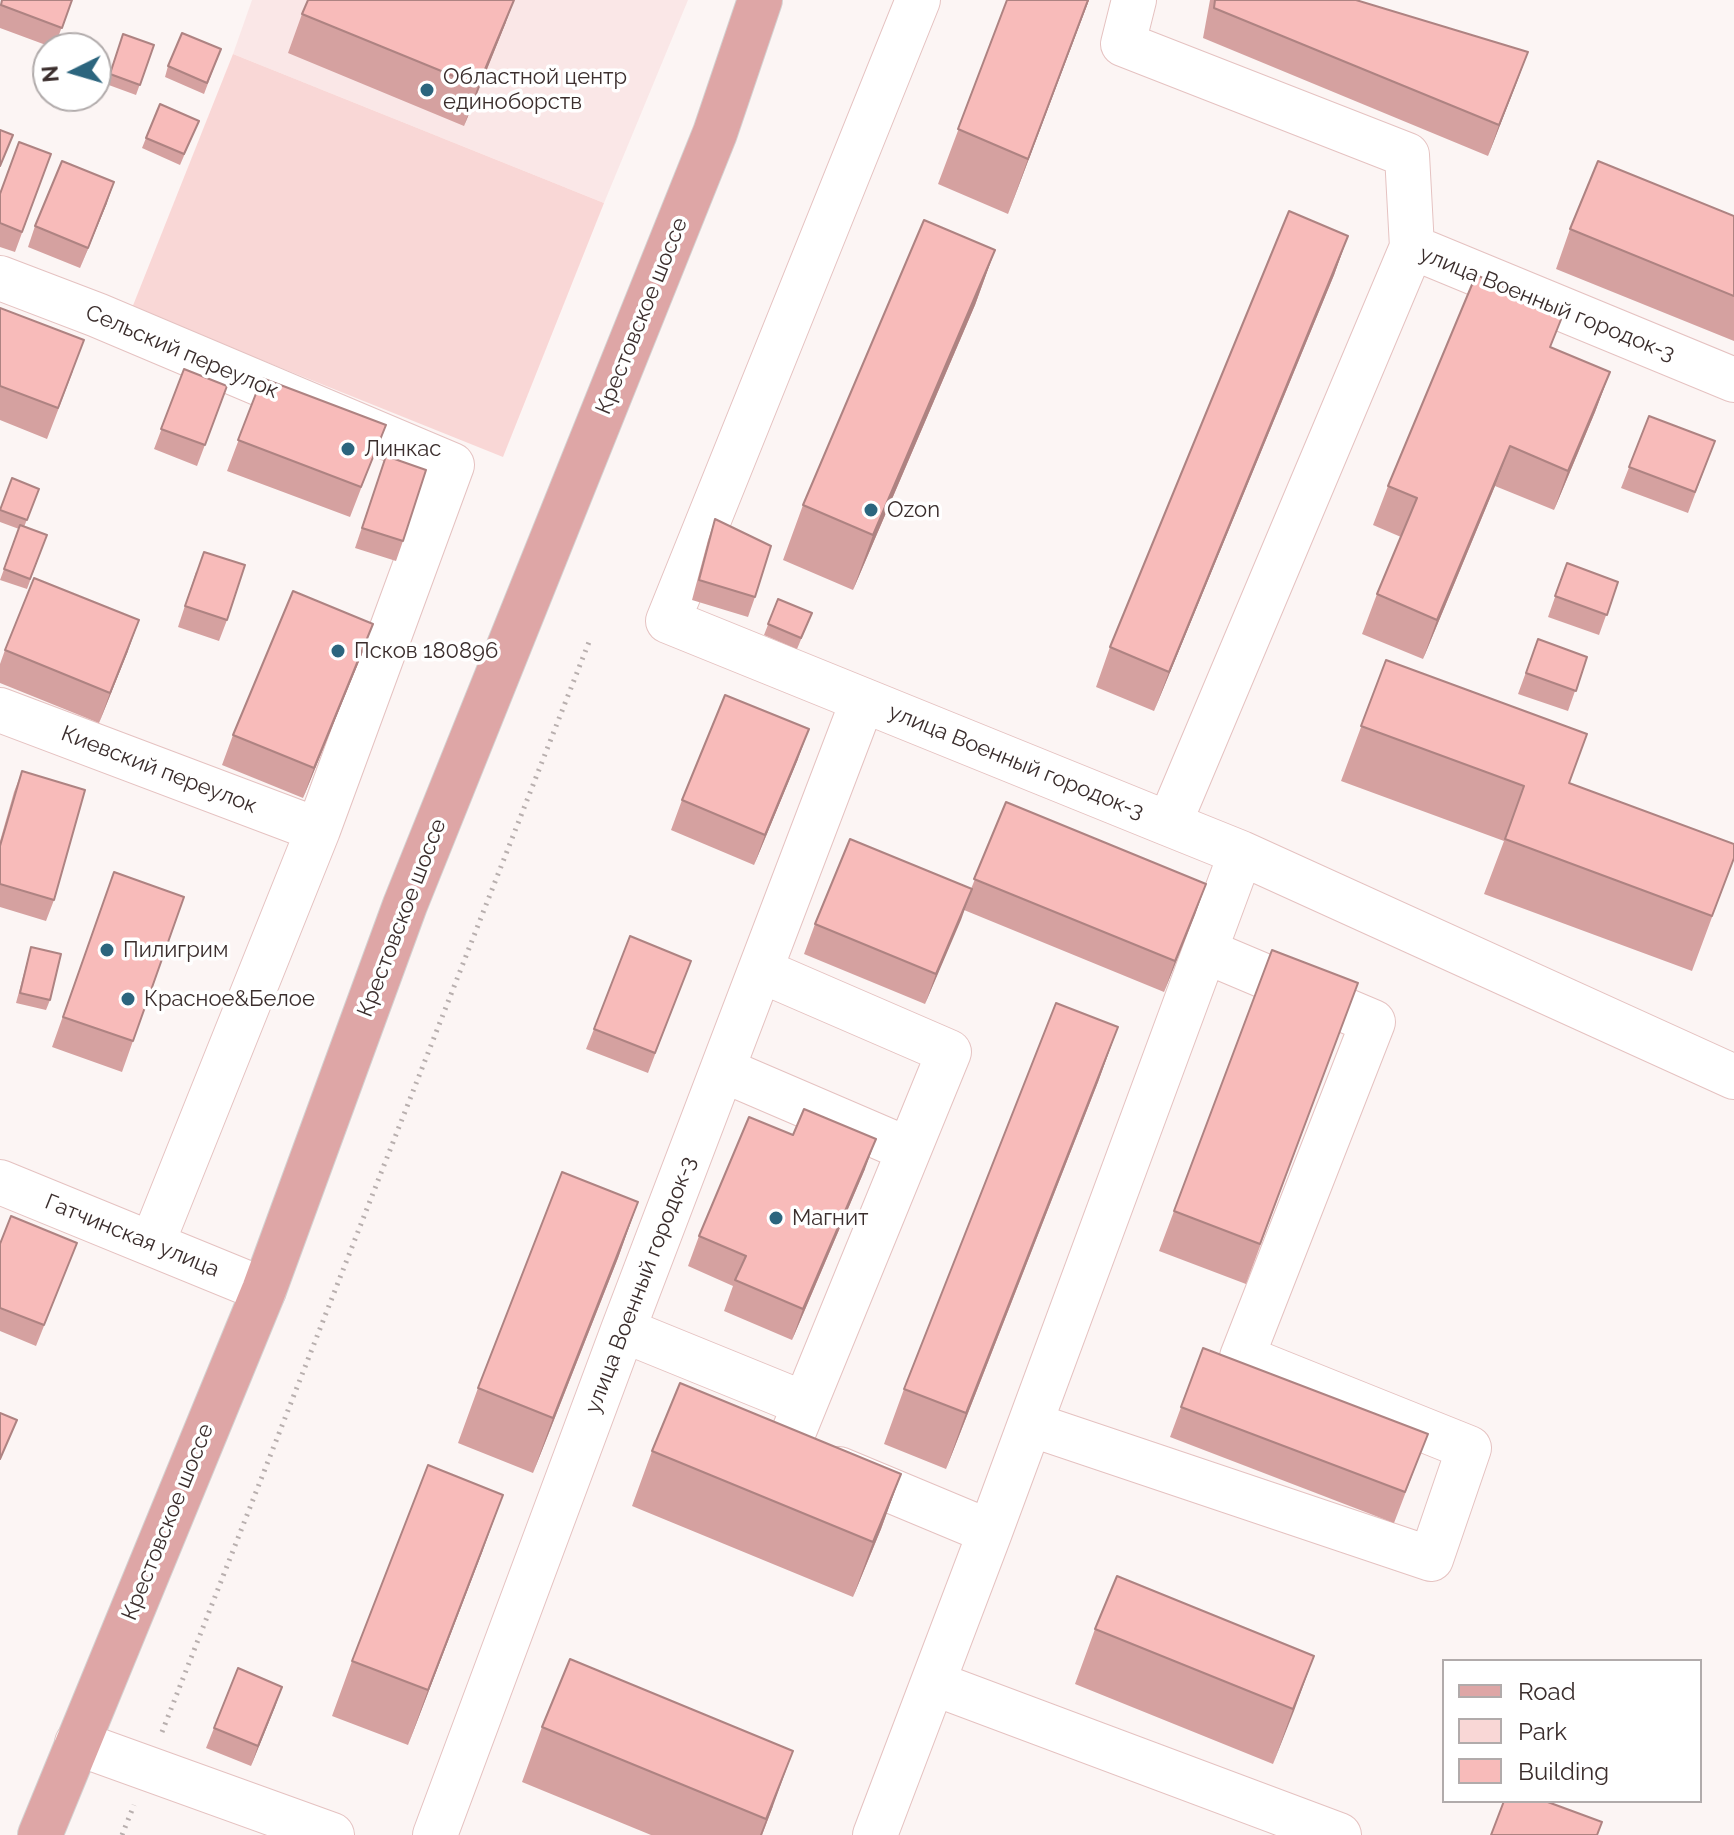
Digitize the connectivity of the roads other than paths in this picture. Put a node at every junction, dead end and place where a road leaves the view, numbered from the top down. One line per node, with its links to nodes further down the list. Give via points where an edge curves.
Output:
1 (760, 0): 19 (main road, Крестовское шоссе, via 715,133 405,905)
2 (918, 0): 7 (street, via 668,621)
3 (1134, 0): 4 (street, via 1123,44 1407,155)
4 (1412, 247): 6 (street, улица Военный городок-3); 9 (street, улица Военный городок-3)
5 (0, 278): 10 (street, Сельский переулок, via 452,465)
6 (1734, 380)
7 (863, 700): 9 (street, улица Военный городок-3); 13 (street, улица Военный городок-3)
8 (0, 710): 10 (street, Киевский переулок)
9 (1169, 824): 11 (street)
10 (318, 830): 18 (street)
11 (1241, 853): 12 (street); 15 (street)
12 (1205, 951): 22 (street); 22 (street, via 1373,1022 1242,1357 1469,1448 1431,1559)
13 (762, 971): 14 (street, улица Военный городок-3); 16 (street, via 949,1052)
14 (723, 1070): 16 (street); 20 (street, улица Военный городок-3)
15 (1734, 1077)
16 (907, 1149): 21 (street)
17 (0, 1182): 18 (street, Гатчинская улица)
18 (152, 1244): 19 (street, Гатчинская улица)
19 (264, 1290): 25 (main road, Крестовское шоссе)
20 (623, 1330): 21 (street); 28 (street, улица Военный городок-3)
21 (805, 1404): 23 (street, via 787,1447)
22 (1030, 1424): 23 (street)
23 (990, 1532): 24 (street)
24 (933, 1683): 29 (street); 30 (street)
25 (77, 1743): 26 (main road, Крестовское шоссе); 27 (street)
26 (40, 1835)
27 (332, 1835)
28 (435, 1835)
29 (875, 1835)
30 (1339, 1835)

